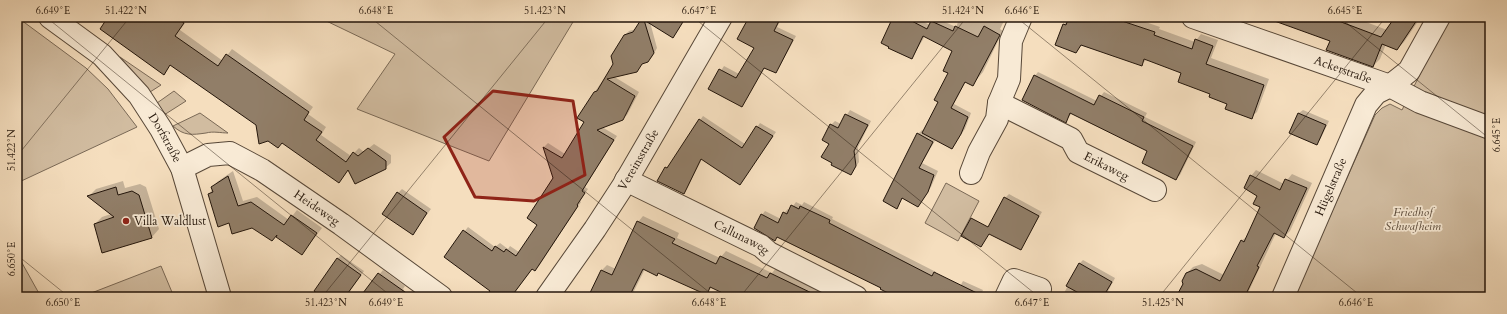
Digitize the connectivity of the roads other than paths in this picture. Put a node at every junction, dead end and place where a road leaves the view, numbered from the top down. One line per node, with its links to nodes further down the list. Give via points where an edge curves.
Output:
1 (50, 17): 9 (street, Dorfstraße, via 102,55 139,95)
2 (721, 17): 11 (street, Vereinsstraße)
3 (1020, 17): 7 (street, via 1011,41 1009,79)
4 (1193, 17): 6 (street, Ackerstraße)
5 (1439, 17): 6 (street, Hügelstraße, via 1409,72)
6 (1390, 86): 8 (street, Ackerstraße, via 1420,102); 19 (street, Hügelstraße, via 1376,93 1366,105)
7 (999, 103): 10 (street, via 997,119); 12 (street, Erikaweg, via 1071,139 1078,152)
8 (1490, 128)
9 (182, 168): 14 (street, Dorfstraße); 15 (street, Heideweg, via 208,155 230,153 262,170)
10 (971, 173)
11 (626, 180): 16 (street, Vereinsstraße); 17 (street, Callunaweg, via 761,246 769,254)
12 (1156, 190)
13 (1040, 289): 18 (street, via 1014,280)
14 (220, 297)
15 (441, 297)
16 (547, 297)
17 (856, 297)
18 (1006, 297)
19 (1283, 297)

